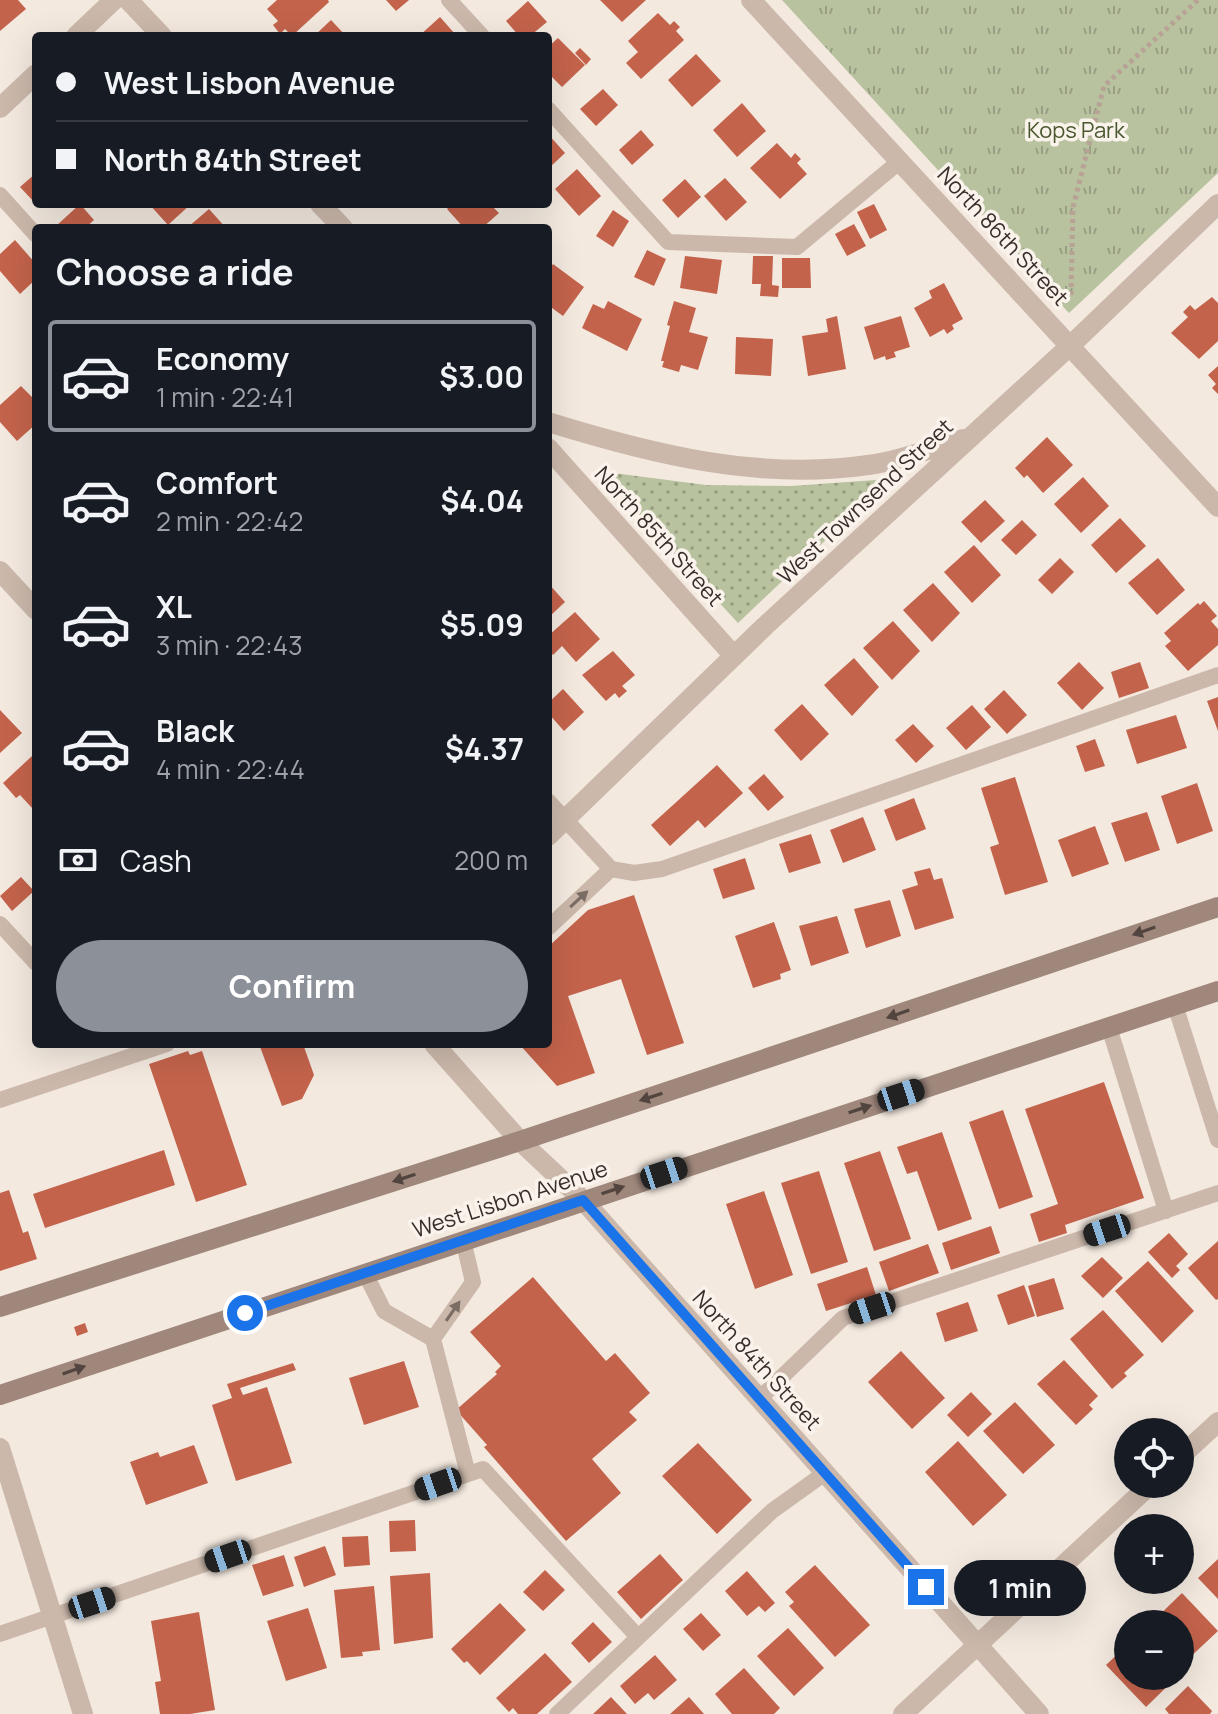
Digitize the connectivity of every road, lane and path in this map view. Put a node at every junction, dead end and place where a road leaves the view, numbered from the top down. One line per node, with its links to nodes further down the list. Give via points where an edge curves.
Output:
1 (114, 0): 6 (street)
2 (128, 0): 7 (street)
3 (449, 0): 8 (lane)
4 (751, 0): 12 (street, North 86th Street)
5 (1198, 0): 18 (path, via 1104,86 1073,207)
6 (80, 32)
7 (158, 32)
8 (478, 32)
9 (32, 78): 10 (street)
10 (0, 108)
11 (552, 113): 12 (lane, via 668,242 797,247)
12 (900, 161): 19 (street, North 86th Street)
13 (0, 195): 17 (lane)
14 (1218, 204): 19 (street, West Townsend Street)
15 (324, 208): 16 (street)
16 (339, 224)
17 (32, 231)
18 (1071, 295)
19 (1071, 345): 21 (street, West Townsend Street); 23 (street, North 86th Street)
20 (552, 423): 21 (street, North 85th Street, via 632,448 728,466 792,470 869,465)
21 (968, 438): 26 (street, West Townsend Street)
22 (552, 452): 26 (street, North 85th Street)
23 (1218, 507)
24 (0, 571): 25 (street)
25 (32, 606)
26 (734, 656): 29 (street, West Townsend Street)
27 (1218, 675): 31 (lane, via 662,869)
28 (552, 805): 29 (lane)
29 (565, 820): 30 (street, West Townsend Street); 31 (lane)
30 (552, 832)
31 (611, 869): 34 (lane, one-way to 31)
32 (1218, 907): 45 (main road, one-way to 45)
33 (0, 924): 35 (lane)
34 (552, 924)
35 (32, 959)
36 (1218, 991): 37 (main road, West Lisbon Avenue)
37 (1175, 1005): 38 (main road, West Lisbon Avenue); 44 (lane)
38 (1109, 1027): 47 (main road, West Lisbon Avenue, one-way to 38); 48 (lane)
39 (114, 1048): 42 (lane)
40 (154, 1048): 42 (lane)
41 (438, 1048): 45 (street, North 84th Street)
42 (123, 1058): 43 (lane)
43 (0, 1100)
44 (1218, 1140)
45 (520, 1141): 47 (street, North 84th Street); 51 (main road, one-way to 51)
46 (1218, 1193): 48 (lane)
47 (583, 1200): 49 (main road, West Lisbon Avenue); 54 (street, North 84th Street)
48 (1166, 1211): 54 (lane, via 843,1318)
49 (463, 1240): 50 (main road, West Lisbon Avenue); 52 (lane, one-way to 49, via 473,1282)
50 (365, 1273): 52 (lane, via 384,1311); 53 (main road, West Lisbon Avenue, one-way to 50)
51 (0, 1307)
52 (433, 1339): 59 (lane)
53 (0, 1395)
54 (759, 1399): 58 (street, North 84th Street)
55 (1218, 1422): 56 (street)
56 (1194, 1444)
57 (0, 1448): 61 (street)
58 (825, 1473): 63 (lane, via 772,1511); 64 (street, North 84th Street)
59 (468, 1474): 61 (lane); 63 (lane, via 483,1469)
60 (1136, 1498): 64 (street)
61 (53, 1617): 62 (lane); 65 (street)
62 (0, 1634)
63 (638, 1637): 66 (lane)
64 (977, 1644): 67 (street); 68 (street, North 84th Street)
65 (83, 1714)
66 (557, 1714)
67 (903, 1714)
68 (1039, 1714)

